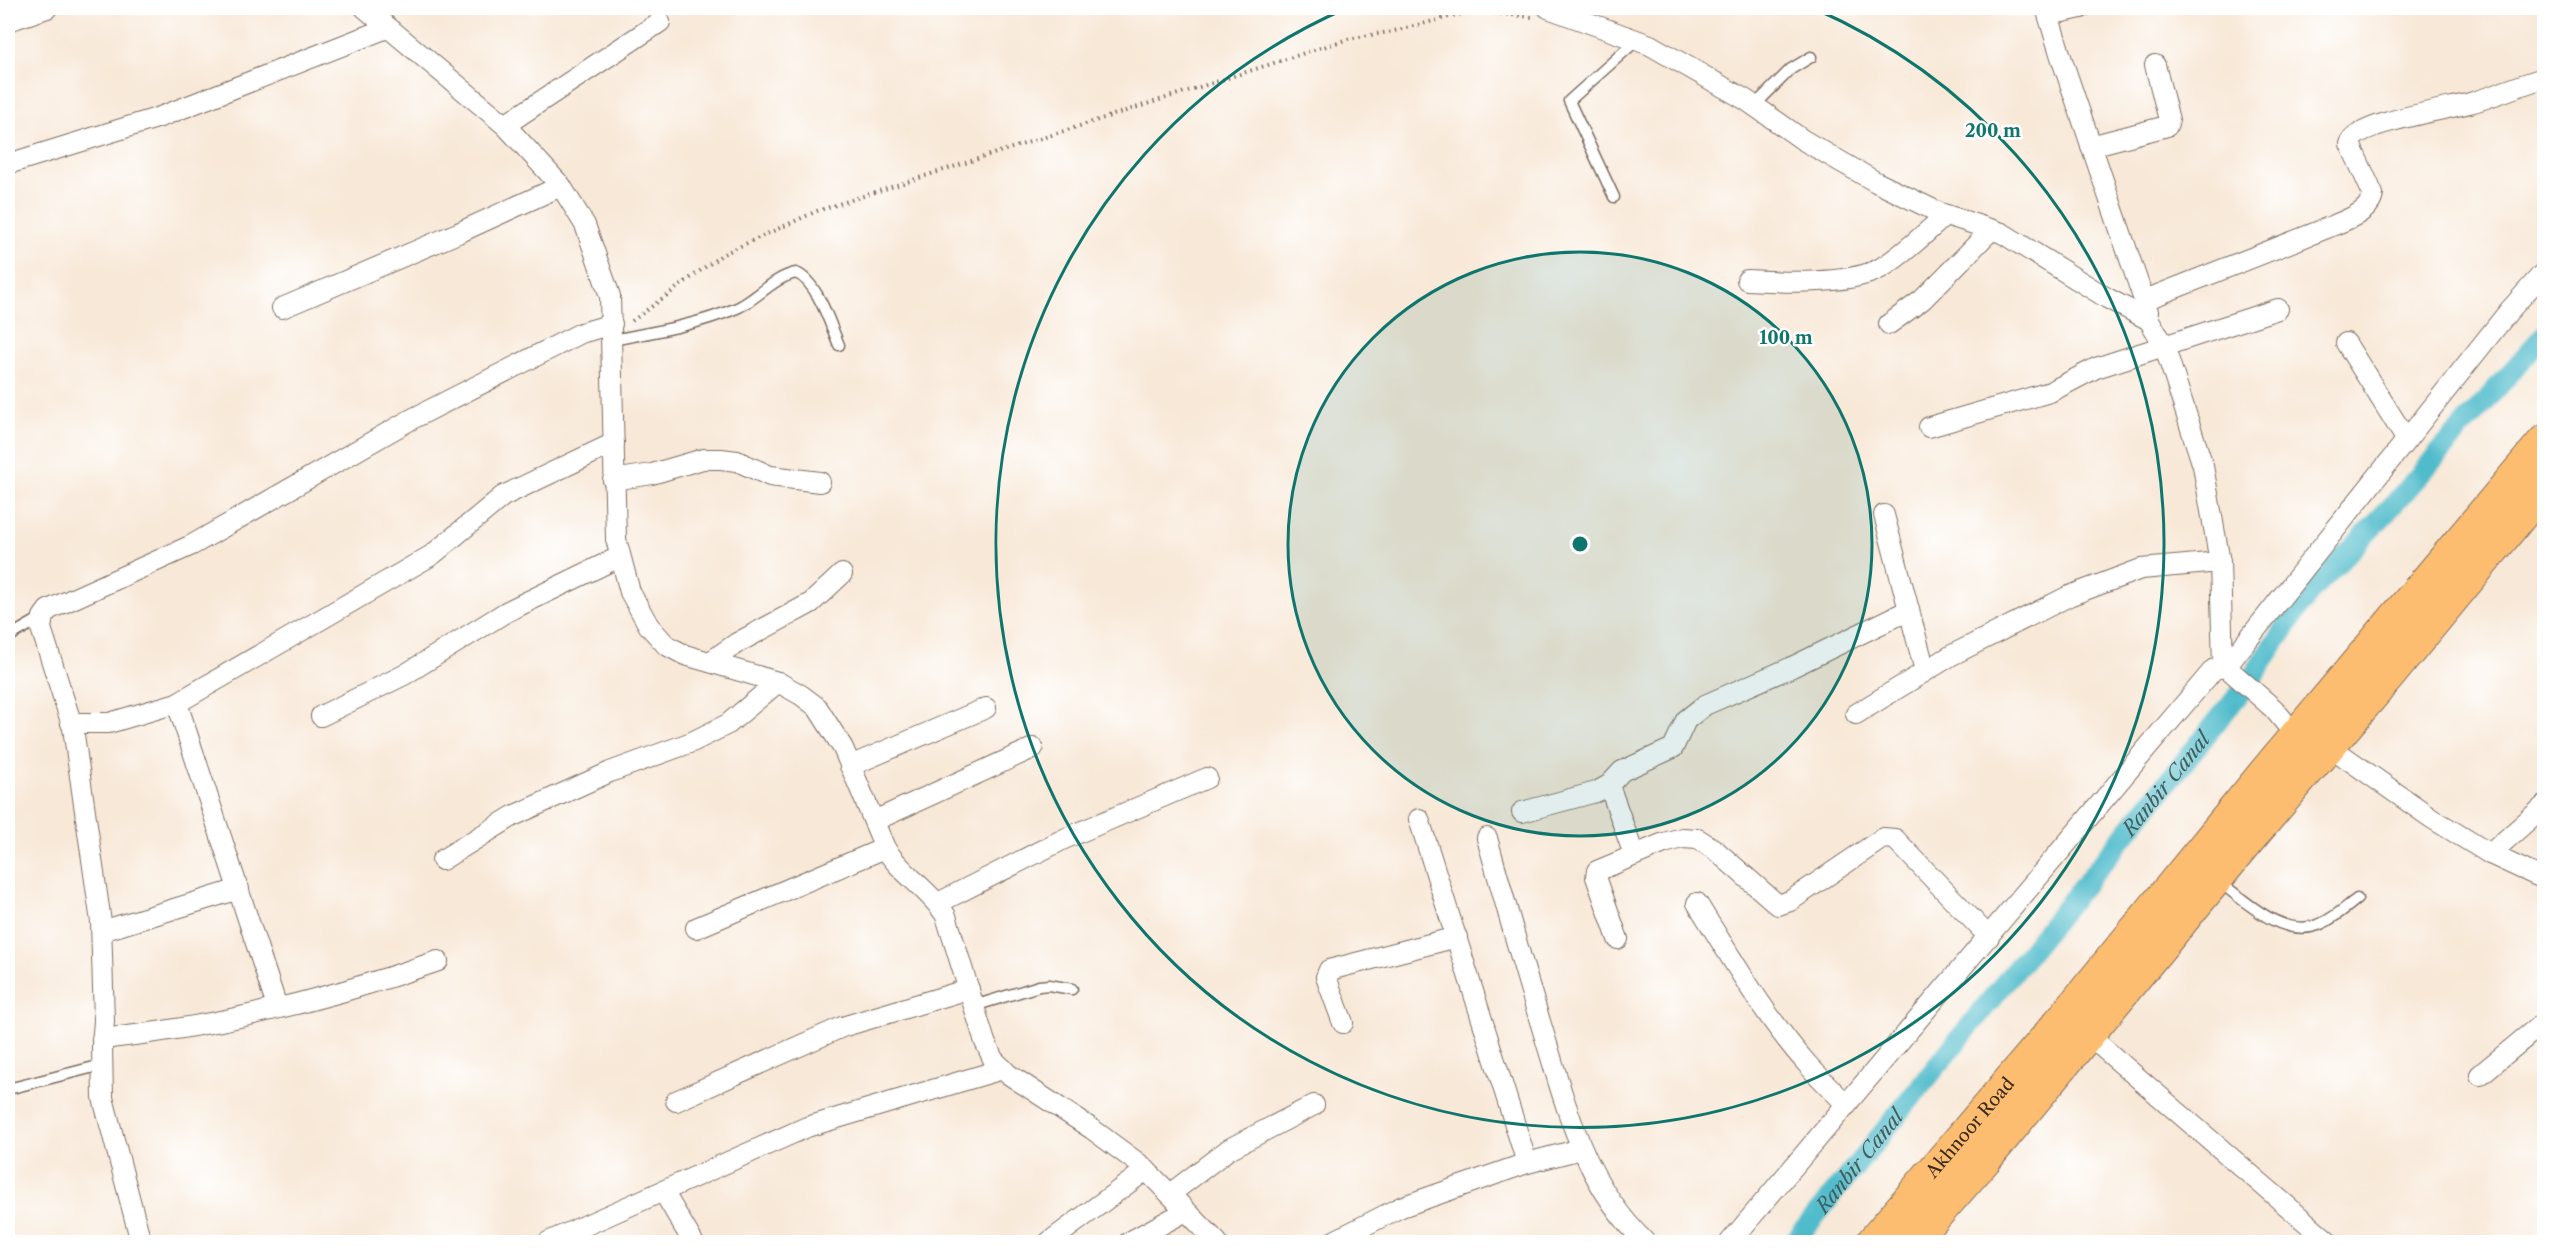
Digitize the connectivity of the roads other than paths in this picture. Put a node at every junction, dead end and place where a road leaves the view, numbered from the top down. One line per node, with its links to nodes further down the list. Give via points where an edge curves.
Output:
1 (47, 8): 7 (street)
2 (365, 8): 9 (street)
3 (2081, 8): 5 (street)
4 (1555, 10): 6 (street)
5 (2047, 11): 16 (street)
6 (1597, 16): 10 (street)
7 (8, 21)
8 (660, 22): 15 (street)
9 (387, 28): 15 (street); 17 (street, via 160,117)
10 (1636, 40): 14 (street); 19 (lane, via 1569,101)
11 (1811, 57): 14 (lane, via 1791,69)
12 (2156, 65): 16 (street, via 2168,126)
13 (2544, 78): 24 (street, via 2469,103 2392,121 2354,136 2350,144 2373,194 2370,204 2327,228)
14 (1754, 106): 20 (street, via 1876,182)
15 (505, 125): 18 (street)
16 (2091, 146): 24 (street)
17 (8, 164)
18 (561, 186): 25 (street); 29 (street, via 585,225 610,296)
19 (1614, 197)
20 (1946, 215): 21 (street); 23 (street, via 1886,265 1867,274 1801,283)
21 (1991, 230): 27 (street); 28 (street, via 1922,300)
22 (2544, 272): 34 (street, via 2508,310)
23 (1747, 280)
24 (2145, 300): 27 (street)
25 (282, 308)
26 (2278, 309): 32 (street)
27 (2149, 320): 32 (street)
28 (1889, 324)
29 (612, 333): 31 (lane, via 708,319 740,307 796,273 814,289); 36 (street); 45 (street, via 581,333 410,420 192,544 48,610)
30 (2346, 343): 34 (street)
31 (839, 345)
32 (2164, 345): 33 (street, via 2096,368 2050,392); 42 (street, via 2203,466)
33 (1929, 427)
34 (2406, 439): 48 (street)
35 (2544, 442): 56 (highway)
36 (614, 443): 37 (street); 51 (street, via 503,496 432,555)
37 (613, 480): 38 (street, via 652,474 703,459 721,459 737,461 770,476); 41 (street)
38 (820, 482)
39 (2544, 487): 57 (highway)
40 (1884, 515): 44 (street)
41 (619, 557): 47 (street, via 630,592 649,626 666,645); 54 (street, via 506,612 404,675)
42 (2220, 562): 48 (street); 49 (street, via 2130,573 2069,596)
43 (842, 574): 47 (street, via 811,603)
44 (1909, 610): 49 (street); 61 (street, via 1705,705 1686,720 1673,748 1622,771)
45 (43, 617): 46 (lane); 55 (street, via 41,628)
46 (8, 637)
47 (710, 662): 50 (street)
48 (2227, 669): 56 (street, via 2274,709); 79 (street, via 2214,669)
49 (1926, 671): 53 (street)
50 (778, 682): 59 (street, via 817,707); 70 (street, via 728,724 521,812)
51 (177, 703): 55 (street, via 109,723); 73 (street)
52 (986, 708): 59 (street)
53 (1856, 714)
54 (321, 716)
55 (72, 723): 78 (street)
56 (2296, 735): 88 (highway)
57 (2329, 746): 68 (street); 71 (highway)
58 (1033, 748): 65 (street)
59 (850, 766): 65 (street)
60 (1207, 778): 75 (street, via 1064,839)
61 (1609, 785): 63 (street); 69 (street)
62 (2544, 806): 68 (street)
63 (1522, 812)
64 (1419, 819): 80 (street)
65 (874, 821): 67 (street)
66 (1487, 838): 97 (street)
67 (885, 848): 75 (street, via 892,860); 77 (street)
68 (2490, 854): 72 (street)
69 (1634, 855): 79 (street, via 1682,838 1698,839 1774,904 1783,905 1890,837); 81 (street, via 1600,868 1596,874)
70 (442, 860)
71 (2216, 879): 74 (lane, via 2279,924 2293,928 2317,926); 88 (highway)
72 (2544, 879)
73 (239, 889): 78 (street); 85 (street)
74 (2357, 899)
75 (938, 903): 84 (street, via 946,916)
76 (1697, 903): 96 (street, via 1781,1030)
77 (696, 928)
78 (102, 931): 89 (street)
79 (1989, 937): 96 (street)
80 (1457, 938): 87 (street, via 1329,970 1326,977); 98 (street)
81 (1618, 939)
82 (438, 961): 85 (street, via 379,982)
83 (1072, 989): 84 (lane, via 1049,985)
84 (971, 998): 91 (street, via 985,1042); 94 (street, via 842,1028)
85 (277, 1007): 89 (street, via 164,1032)
86 (2544, 1022): 92 (street)
87 (1343, 1023)
88 (2078, 1024): 112 (highway, Akhnoor Road); 113 (highway); 114 (street)
89 (102, 1039): 90 (street)
90 (102, 1065): 93 (lane); 103 (street, via 103,1098)
91 (1003, 1069): 99 (street); 100 (street, via 807,1127)
92 (2480, 1075)
93 (8, 1089)
94 (676, 1101)
95 (1314, 1105): 101 (street, via 1229,1149)
96 (1847, 1105): 111 (street)
97 (1581, 1149): 98 (street); 110 (street, via 1612,1205)
98 (1527, 1163): 109 (street, via 1401,1207)
99 (1146, 1170): 101 (street); 106 (street)
100 (663, 1191): 104 (street); 105 (street)
101 (1170, 1194): 102 (street)
102 (1186, 1210): 107 (street); 108 (street)
103 (141, 1242)
104 (548, 1242)
105 (693, 1242)
106 (1049, 1242)
107 (1129, 1242)
108 (1217, 1242)
109 (1332, 1242)
110 (1645, 1242)
111 (1731, 1242)
112 (1874, 1242)
113 (1912, 1242)
114 (2329, 1242)

